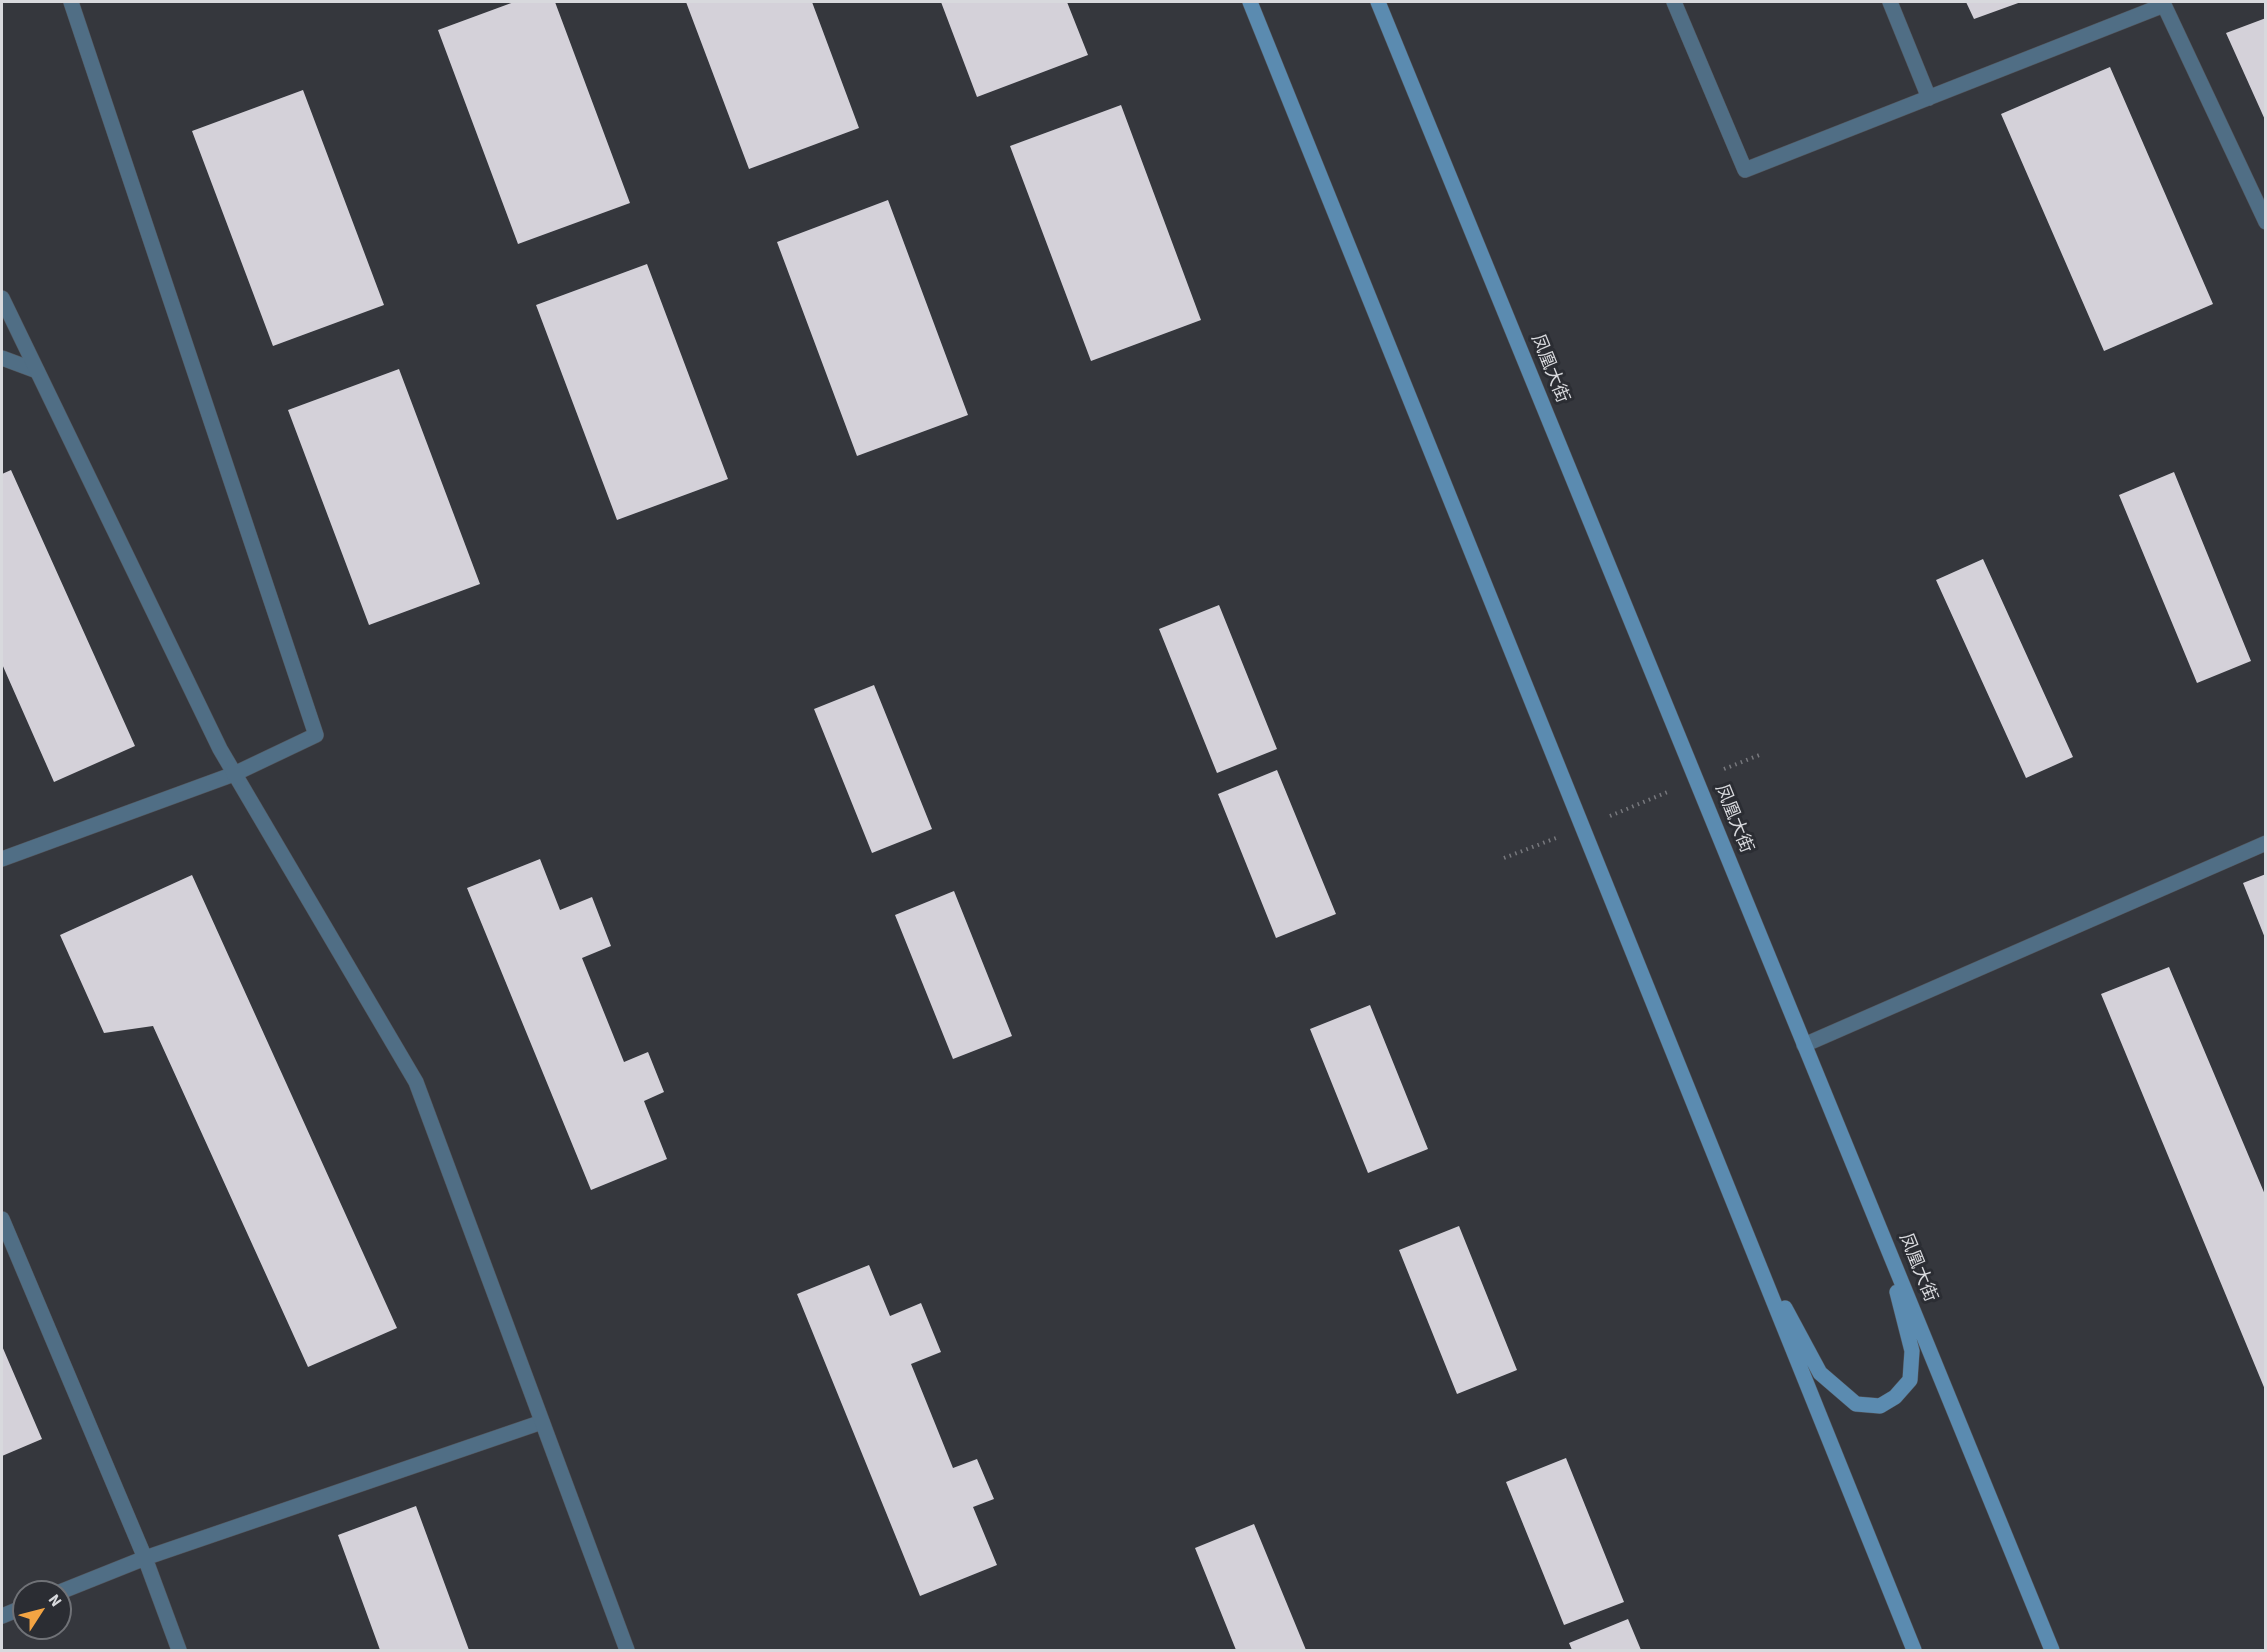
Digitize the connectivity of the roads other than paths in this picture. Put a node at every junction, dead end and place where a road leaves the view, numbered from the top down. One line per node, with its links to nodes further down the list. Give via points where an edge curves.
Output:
1 (71, 2): 12 (street, via 316,735)
2 (1250, 2): 18 (main road)
3 (1378, 2): 15 (main road, 凤凰大街)
4 (1674, 2): 7 (street, via 1745,170)
5 (1890, 2): 7 (street)
6 (2164, 3): 7 (street); 8 (street)
7 (1929, 98)
8 (2265, 222)
9 (2, 298): 11 (street)
10 (2, 358): 11 (street)
11 (36, 371): 12 (street)
12 (234, 774): 14 (street); 19 (street, via 416,1082)
13 (2265, 843): 15 (street)
14 (2, 859)
15 (1804, 1045): 17 (main road, 凤凰大街)
16 (2, 1219): 20 (street)
17 (1880, 1229): 18 (main road, via 1912,1351 1910,1380 1880,1406 1856,1404 1820,1373); 25 (main road, 凤凰大街)
18 (1752, 1248): 24 (main road)
19 (542, 1422): 20 (street); 23 (street)
20 (145, 1558): 21 (street); 22 (street)
21 (72, 1587)
22 (179, 1650)
23 (627, 1650)
24 (1914, 1650)
25 (2052, 1650)

